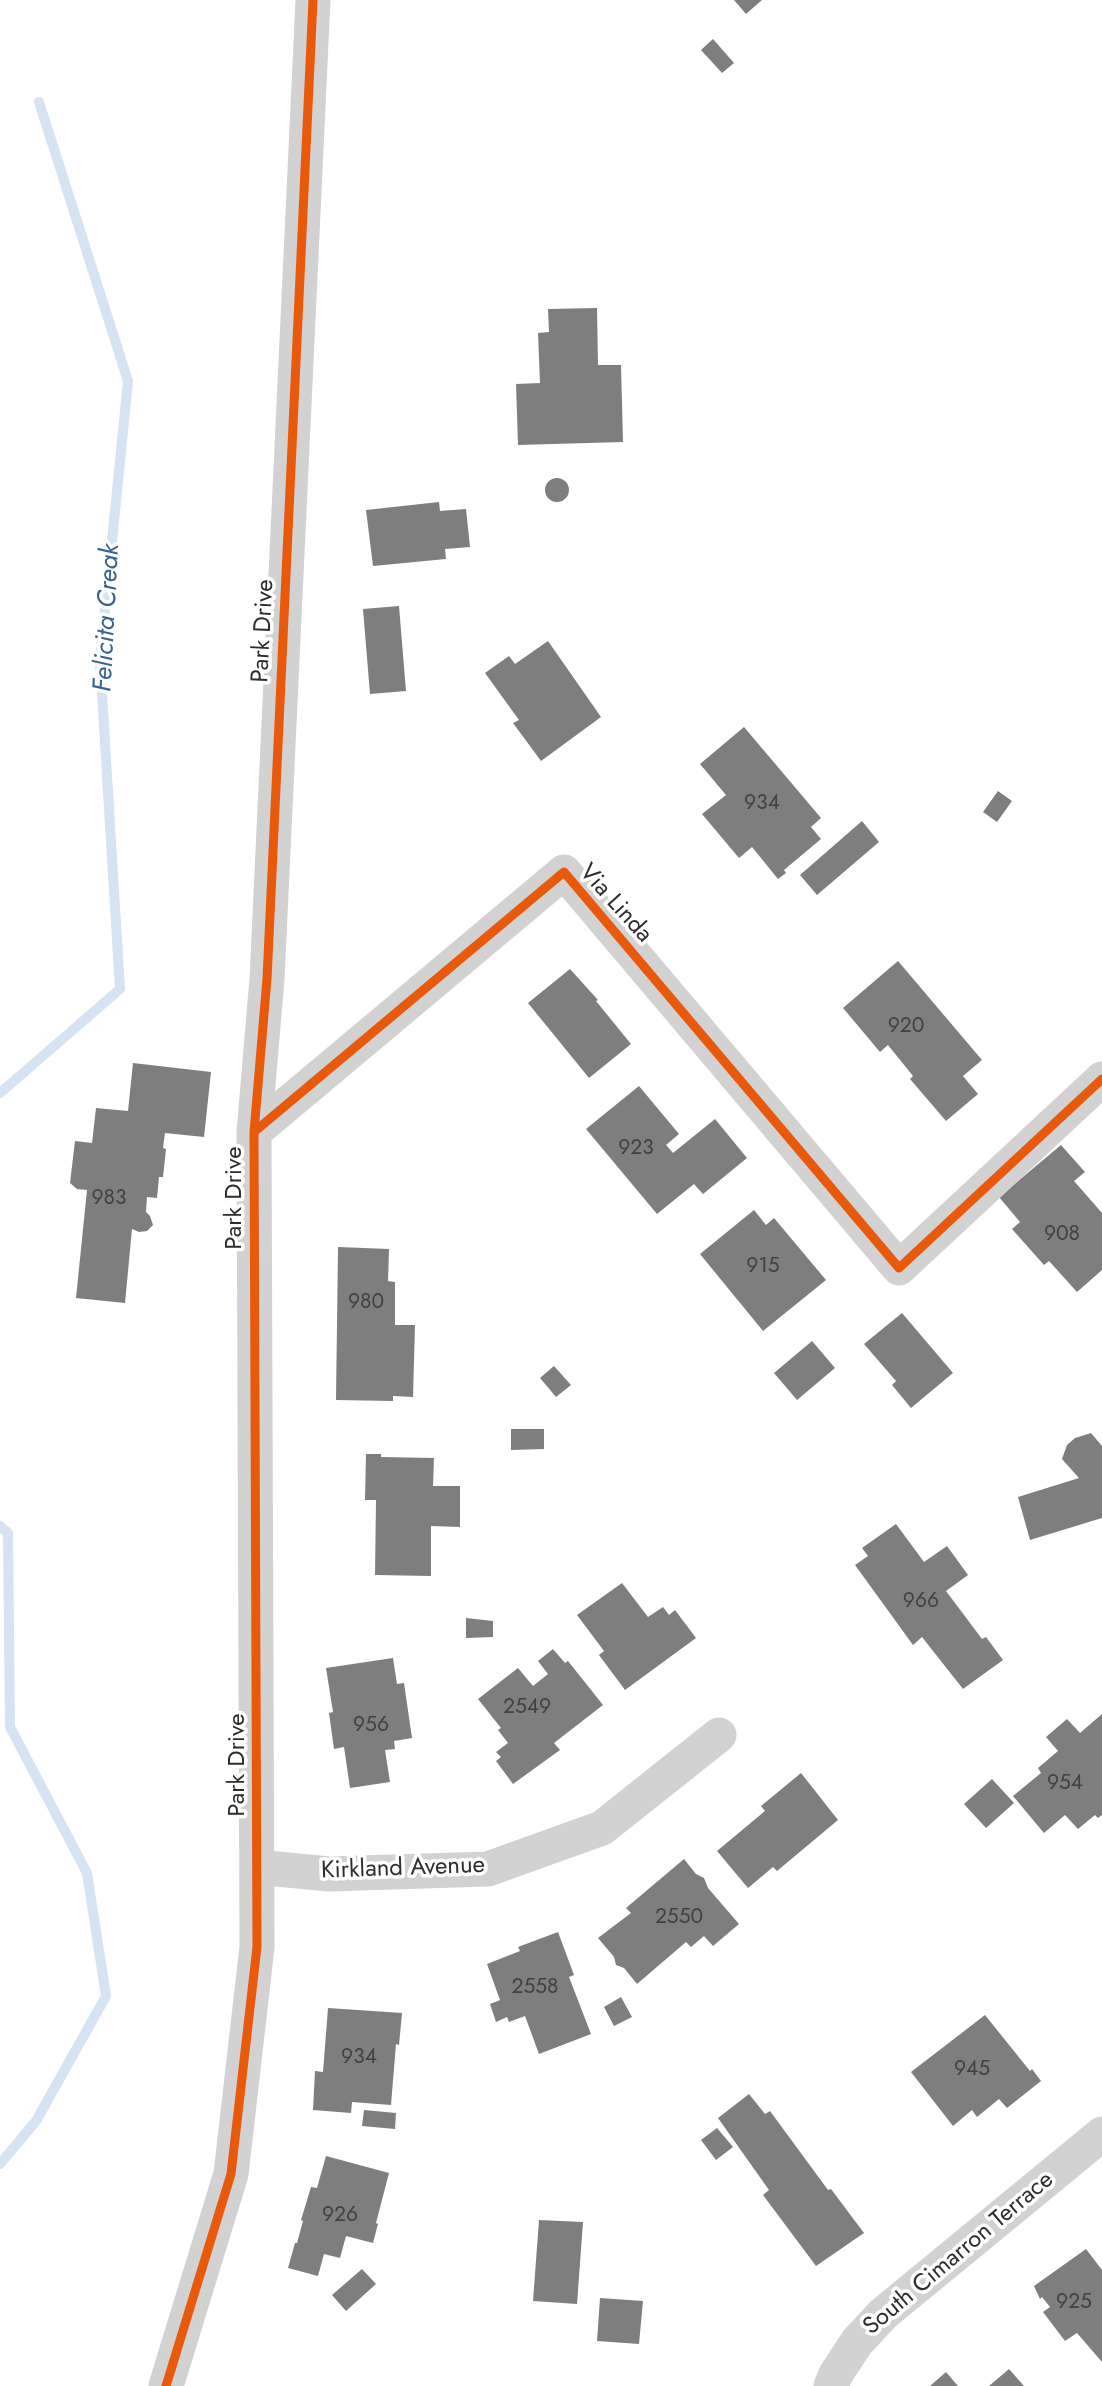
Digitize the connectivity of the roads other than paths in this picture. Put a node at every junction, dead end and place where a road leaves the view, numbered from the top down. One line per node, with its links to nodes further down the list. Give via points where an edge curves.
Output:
1 (313, 0): 3 (street, Park Drive, via 267,979)
2 (1102, 1079): 3 (street, Via Linda, via 899,1268 564,872)
3 (254, 1132): 5 (street, Park Drive)
4 (719, 1735): 5 (street, Kirkland Avenue, via 602,1828 488,1869 329,1874)
5 (257, 1867): 7 (street, Park Drive, via 257,1947 230,2174)
6 (1102, 2134): 8 (street, South Cimarron Terrace, via 884,2314 857,2342)
7 (166, 2386)
8 (831, 2386)

